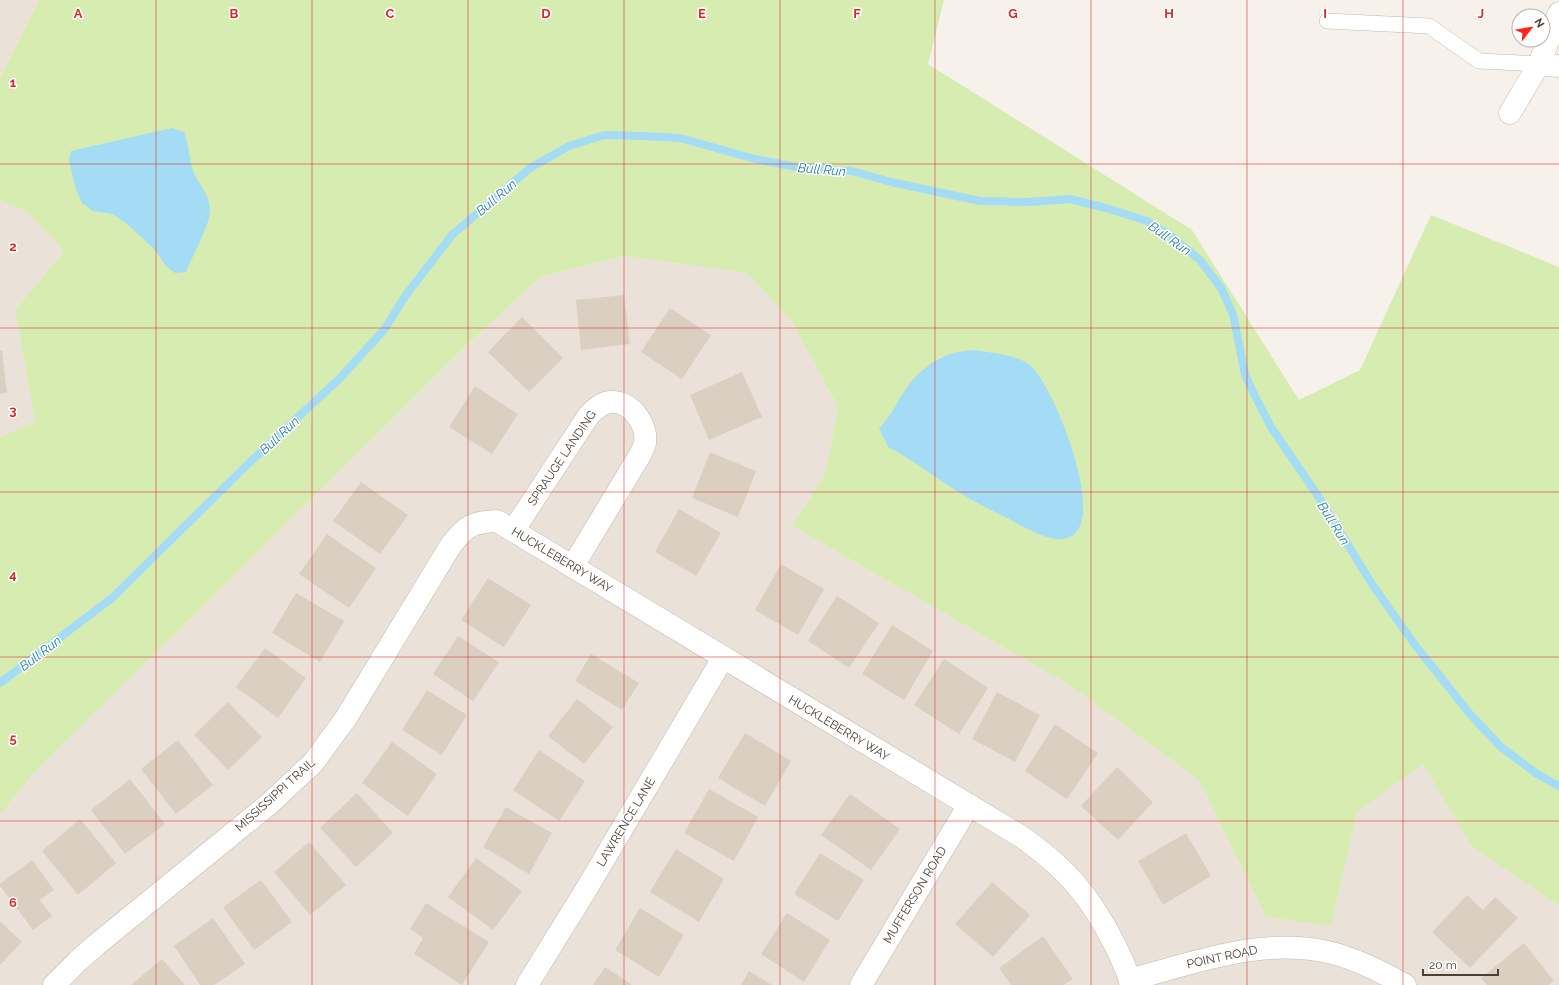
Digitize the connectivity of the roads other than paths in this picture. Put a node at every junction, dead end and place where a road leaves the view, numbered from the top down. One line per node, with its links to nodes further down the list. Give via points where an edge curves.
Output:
1 (1559, 13): 3 (street)
2 (1327, 21): 3 (lane, via 1429,26 1479,61)
3 (1549, 65): 4 (street)
4 (1510, 113)
5 (505, 526): 6 (street, HUCKLEBERRY WAY); 6 (street, SPRAUGE LANDING, via 589,415 599,405 610,402 623,404 633,410 639,419 645,443); 10 (street, MISSISSIPPI TRAIL, via 478,522 462,530 451,544 346,718 313,763 269,804 87,953)
6 (573, 566): 7 (street, HUCKLEBERRY WAY)
7 (723, 658): 8 (street, HUCKLEBERRY WAY); 11 (street, LAWRENCE LANE)
8 (969, 805): 9 (street, HUCKLEBERRY WAY, via 1040,850 1074,881 1105,926); 12 (street, MUFFERSON ROAD)
9 (1130, 982): 13 (street, POINT ROAD, via 1237,952 1293,948 1336,954)
10 (54, 985)
11 (527, 985)
12 (860, 985)
13 (1405, 985)

